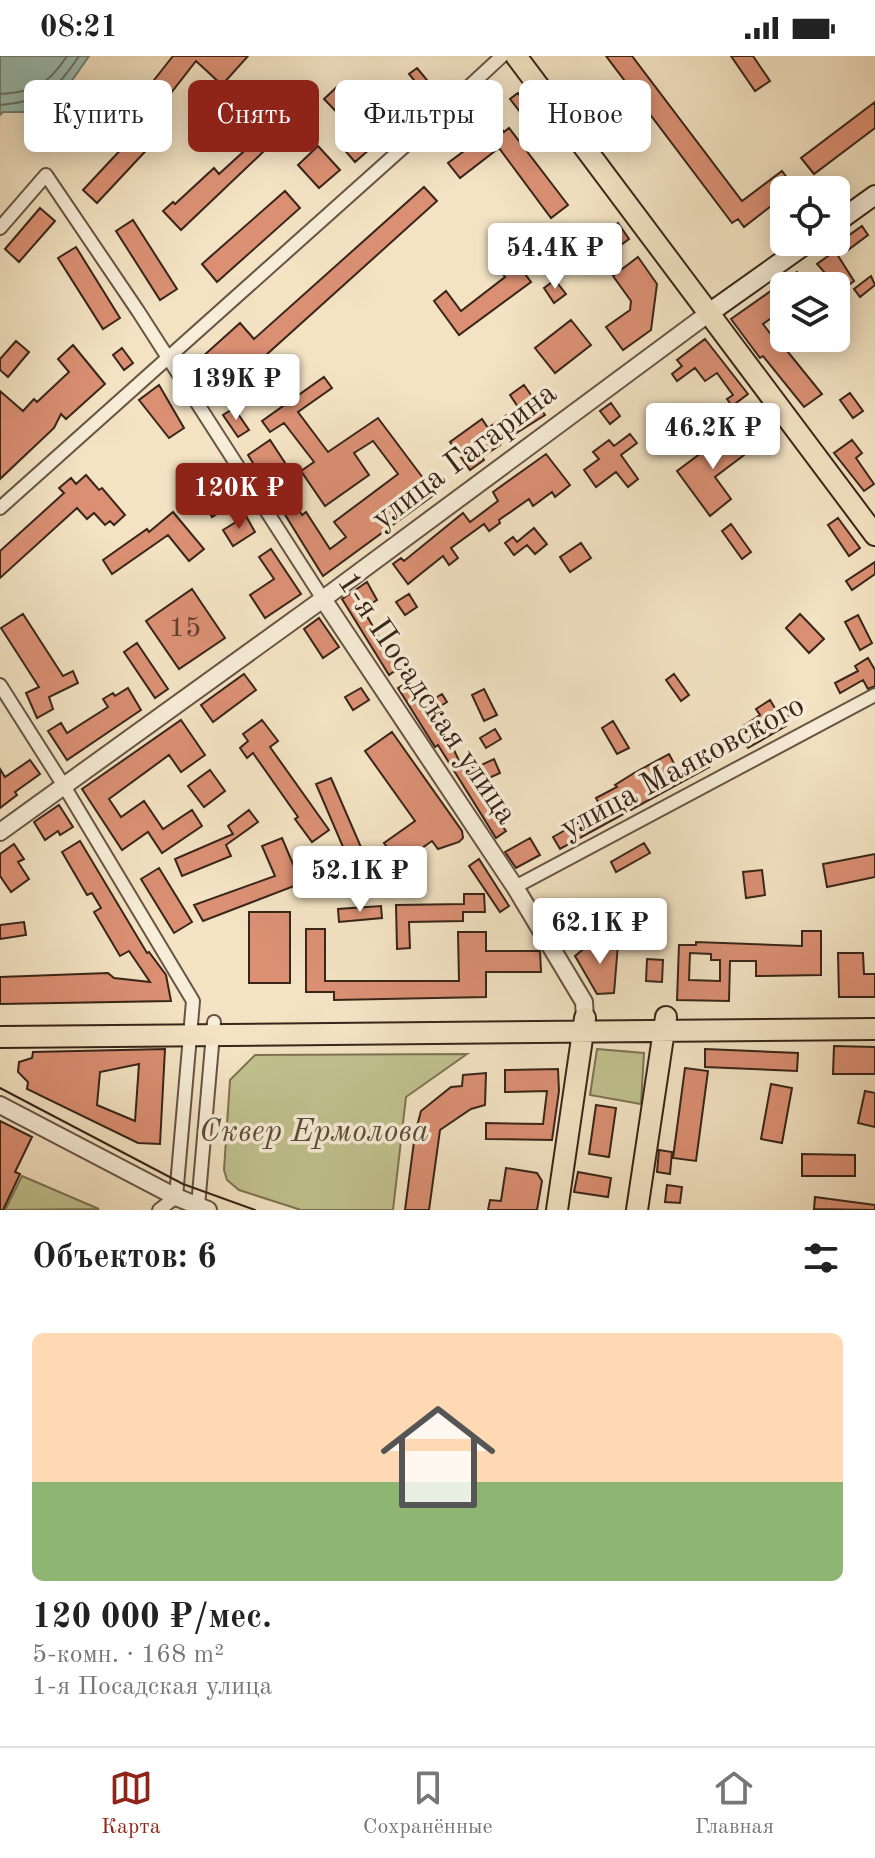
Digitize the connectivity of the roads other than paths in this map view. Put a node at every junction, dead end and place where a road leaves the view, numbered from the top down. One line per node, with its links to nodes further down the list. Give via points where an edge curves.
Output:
1 (502, 56): 8 (street)
2 (516, 56): 7 (main road)
3 (875, 195): 4 (main road)
4 (850, 213)
5 (0, 228): 8 (street, 1-я Посадская улица, via 46,175)
6 (789, 256): 7 (main road, улица Гагарина)
7 (709, 313): 10 (main road); 11 (street, улица Гагарина)
8 (166, 357): 9 (street); 11 (street, 1-я Посадская улица)
9 (0, 508)
10 (875, 535)
11 (323, 599): 14 (street, улица Гагарина); 16 (street, 1-я Посадская улица)
12 (0, 685): 14 (street)
13 (875, 695): 16 (street, улица Маяковского)
14 (64, 786): 15 (street, улица Гагарина); 21 (street, via 193,1001)
15 (0, 832)
16 (515, 887): 20 (street, 1-я Посадская улица, via 584,1002)
17 (875, 1017): 19 (main road)
18 (0, 1023): 21 (main road)
19 (666, 1024): 20 (main road); 23 (main road); 30 (main road)
20 (584, 1025): 22 (main road); 29 (main road, 1-я Посадская улица)
21 (192, 1029): 22 (main road); 24 (main road); 26 (street)
22 (213, 1029): 27 (street)
23 (875, 1029)
24 (0, 1037)
25 (0, 1105): 26 (street)
26 (176, 1197): 27 (street); 28 (street)
27 (203, 1208)
28 (159, 1210)
29 (557, 1210)
30 (637, 1210)

